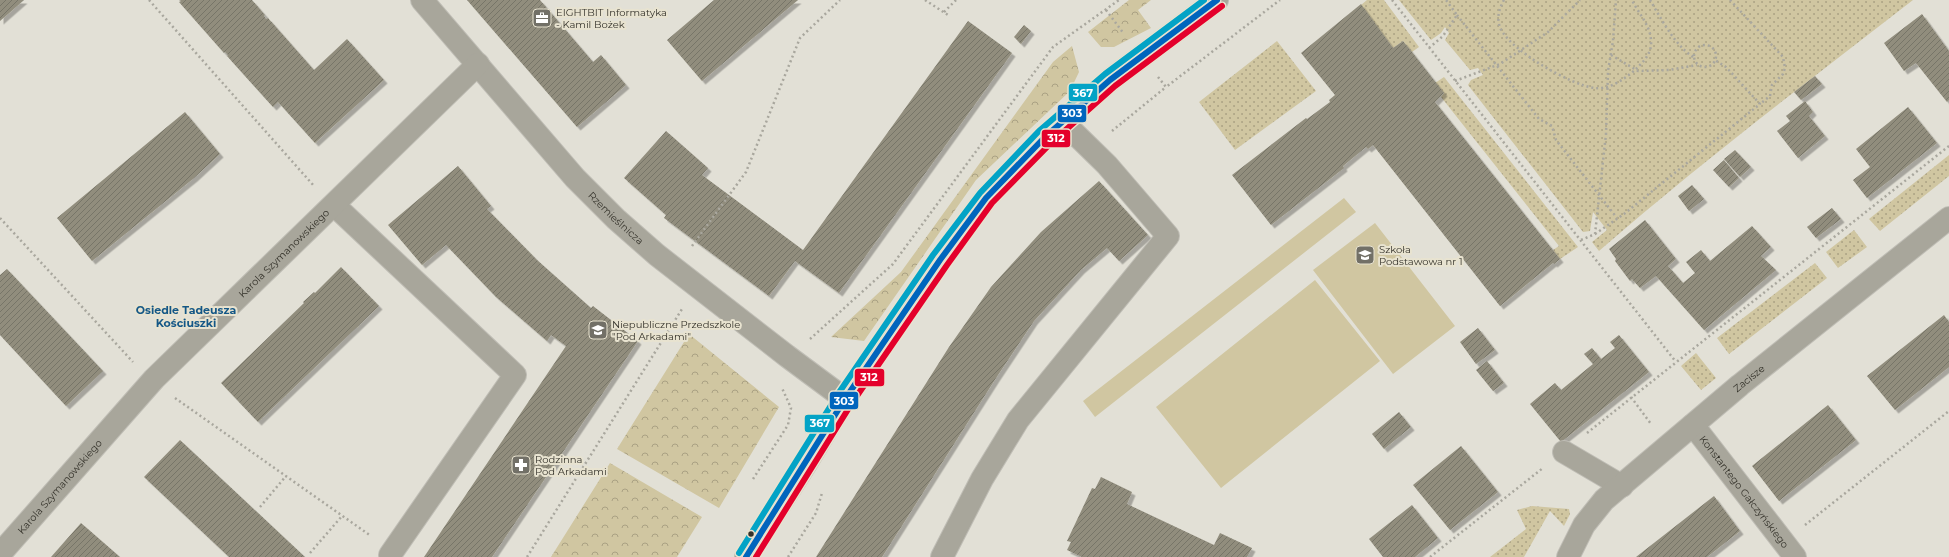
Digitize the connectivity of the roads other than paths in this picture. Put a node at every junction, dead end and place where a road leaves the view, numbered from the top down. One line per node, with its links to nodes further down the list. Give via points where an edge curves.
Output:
1 (422, 0): 3 (street, Rzemieślnicza)
2 (1217, 0): 4 (street, via 1110,80)
3 (478, 64): 5 (street, Karola Szymanowskiego); 7 (street, Rzemieślnicza, via 575,178 616,219 657,255)
4 (1063, 122): 7 (street, via 986,198 940,260); 14 (street, via 1107,166 1168,236 1018,420 982,479)
5 (334, 205): 11 (street, Karola Szymanowskiego, via 154,379); 12 (street, via 515,375)
6 (1949, 218): 8 (street, Zacisze)
7 (845, 399): 13 (street)
8 (1693, 425): 10 (street, Zacisze); 16 (street, Konstantego Gałczyńskiego)
9 (1564, 452): 10 (street)
10 (1622, 486): 15 (street, Zacisze, via 1604,500 1584,525)
11 (0, 554)
12 (390, 555)
13 (746, 557)
14 (942, 557)
15 (1568, 557)
16 (1795, 557)

